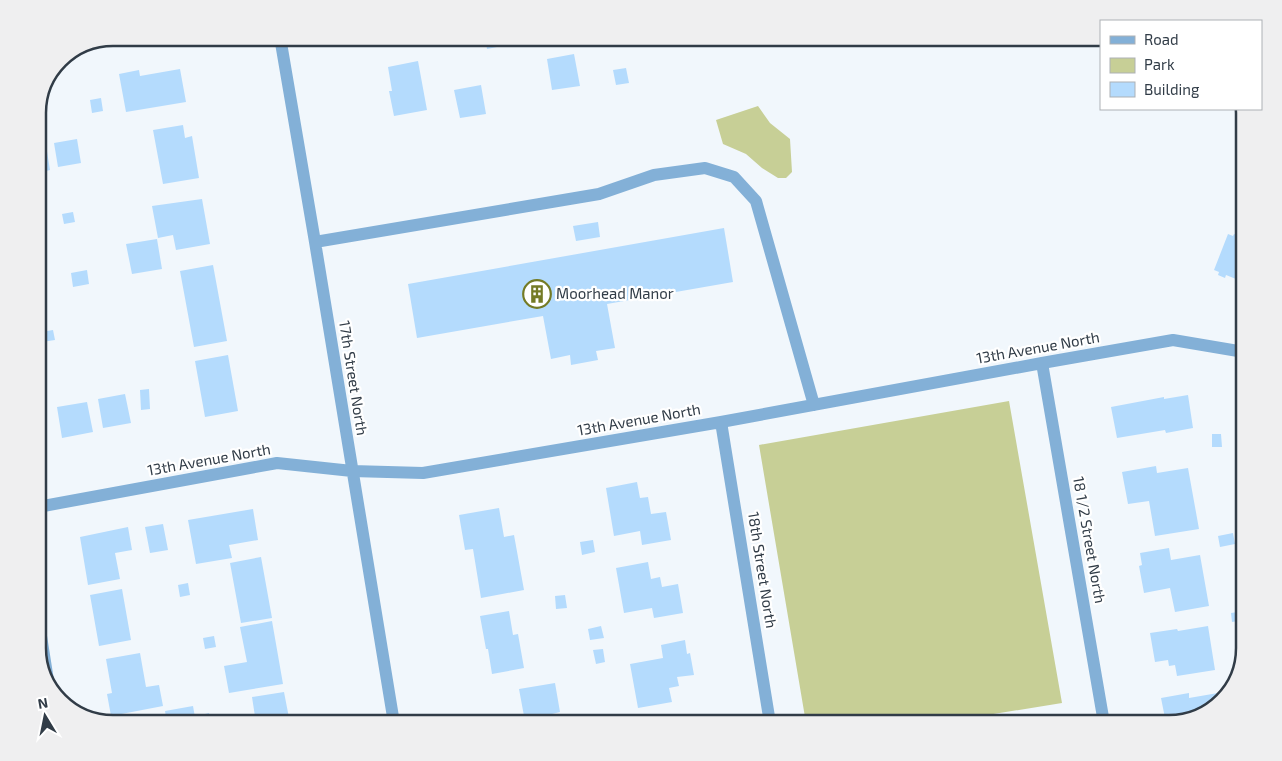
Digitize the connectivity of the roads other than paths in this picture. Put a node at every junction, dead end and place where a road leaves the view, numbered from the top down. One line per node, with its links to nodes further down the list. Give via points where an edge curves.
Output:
1 (281, 46): 2 (street, 17th Street North)
2 (315, 242): 5 (street, via 599,194 654,175 705,168 719,172 734,177 756,201); 7 (street, 17th Street North)
3 (1236, 351): 4 (street, 13th Avenue North, via 1173,340)
4 (1042, 363): 5 (street, 13th Avenue North); 11 (street, 18 1/2 Street North)
5 (814, 405): 6 (street, 13th Avenue North)
6 (721, 422): 7 (street, 13th Avenue North, via 423,473); 10 (street, 18th Street North)
7 (352, 471): 8 (street, 13th Avenue North, via 277,463); 9 (street, 17th Street North)
8 (46, 506)
9 (393, 715)
10 (769, 715)
11 (1102, 715)

